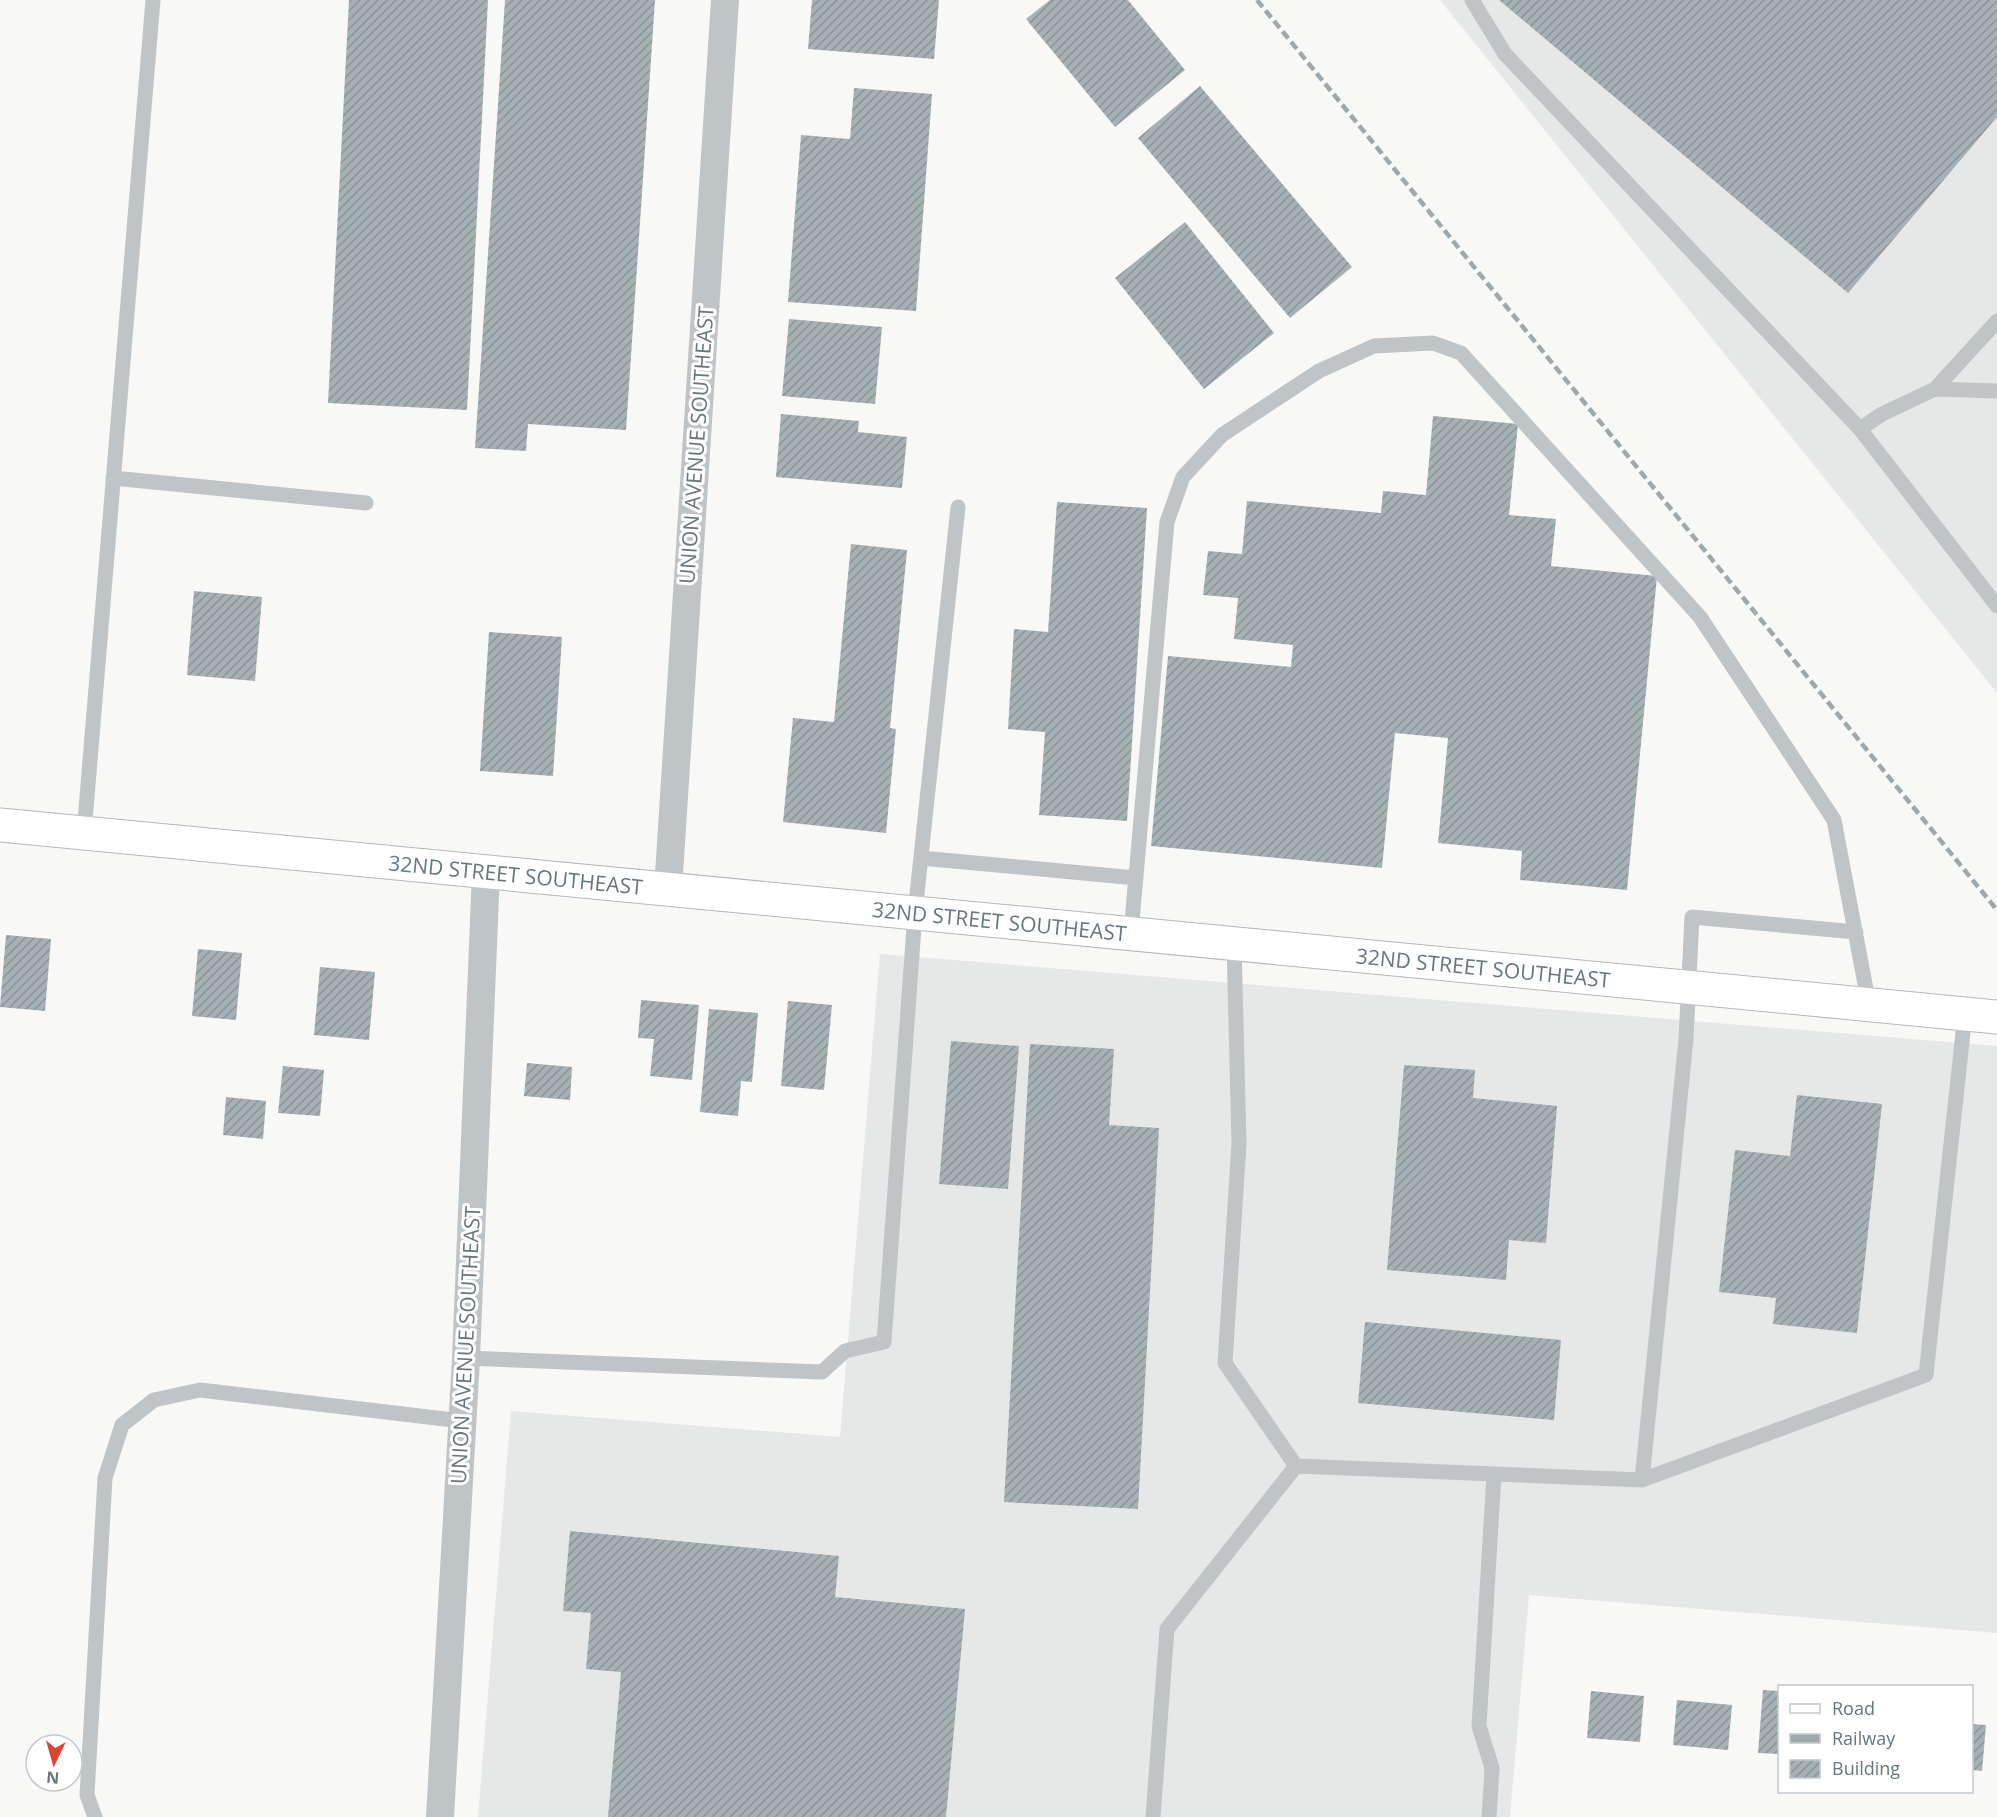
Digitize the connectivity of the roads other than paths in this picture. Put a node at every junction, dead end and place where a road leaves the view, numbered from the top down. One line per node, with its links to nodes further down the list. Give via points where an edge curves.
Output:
1 (153, 0): 8 (lane)
2 (725, 0): 17 (street, UNION AVENUE SOUTHEAST)
3 (1472, 0): 7 (lane, via 1505,54)
4 (1997, 321): 5 (lane)
5 (1935, 389): 6 (lane); 7 (lane)
6 (1997, 391)
7 (1860, 429): 11 (lane)
8 (113, 478): 9 (lane); 13 (lane)
9 (366, 503)
10 (958, 507): 14 (lane)
11 (1997, 606)
12 (0, 825): 13 (street, 32ND STREET SOUTHEAST)
13 (84, 833): 15 (street, 32ND STREET SOUTHEAST)
14 (921, 858): 16 (lane); 18 (lane)
15 (486, 872): 17 (street, 32ND STREET SOUTHEAST); 26 (street, UNION AVENUE SOUTHEAST)
16 (1136, 878): 19 (lane, via 1167,522 1183,477 1222,435 1318,371 1374,346 1434,343 1461,353 1700,617 1834,820); 20 (lane)
17 (668, 890): 18 (street, 32ND STREET SOUTHEAST)
18 (915, 913): 20 (street, 32ND STREET SOUTHEAST); 26 (lane, via 884,1342 845,1351 822,1372)
19 (1856, 932): 22 (lane, via 1692,917); 23 (lane)
20 (1131, 933): 21 (street, 32ND STREET SOUTHEAST)
21 (1234, 942): 22 (street, 32ND STREET SOUTHEAST); 28 (lane, via 1239,1144 1225,1363)
22 (1690, 988): 23 (street, 32ND STREET SOUTHEAST); 30 (lane)
23 (1869, 1005): 24 (street, 32ND STREET SOUTHEAST)
24 (1965, 1014): 25 (street, 32ND STREET SOUTHEAST); 30 (lane, via 1926,1375)
25 (1997, 1017)
26 (466, 1358): 27 (street, UNION AVENUE SOUTHEAST)
27 (462, 1421): 31 (lane, via 200,1390 154,1400 122,1425 105,1478 87,1795); 32 (street, UNION AVENUE SOUTHEAST)
28 (1296, 1466): 29 (lane); 33 (lane, via 1167,1629)
29 (1494, 1474): 30 (lane); 34 (lane, via 1479,1726 1492,1768)
30 (1642, 1480)
31 (95, 1817)
32 (441, 1817)
33 (1153, 1817)
34 (1489, 1817)

